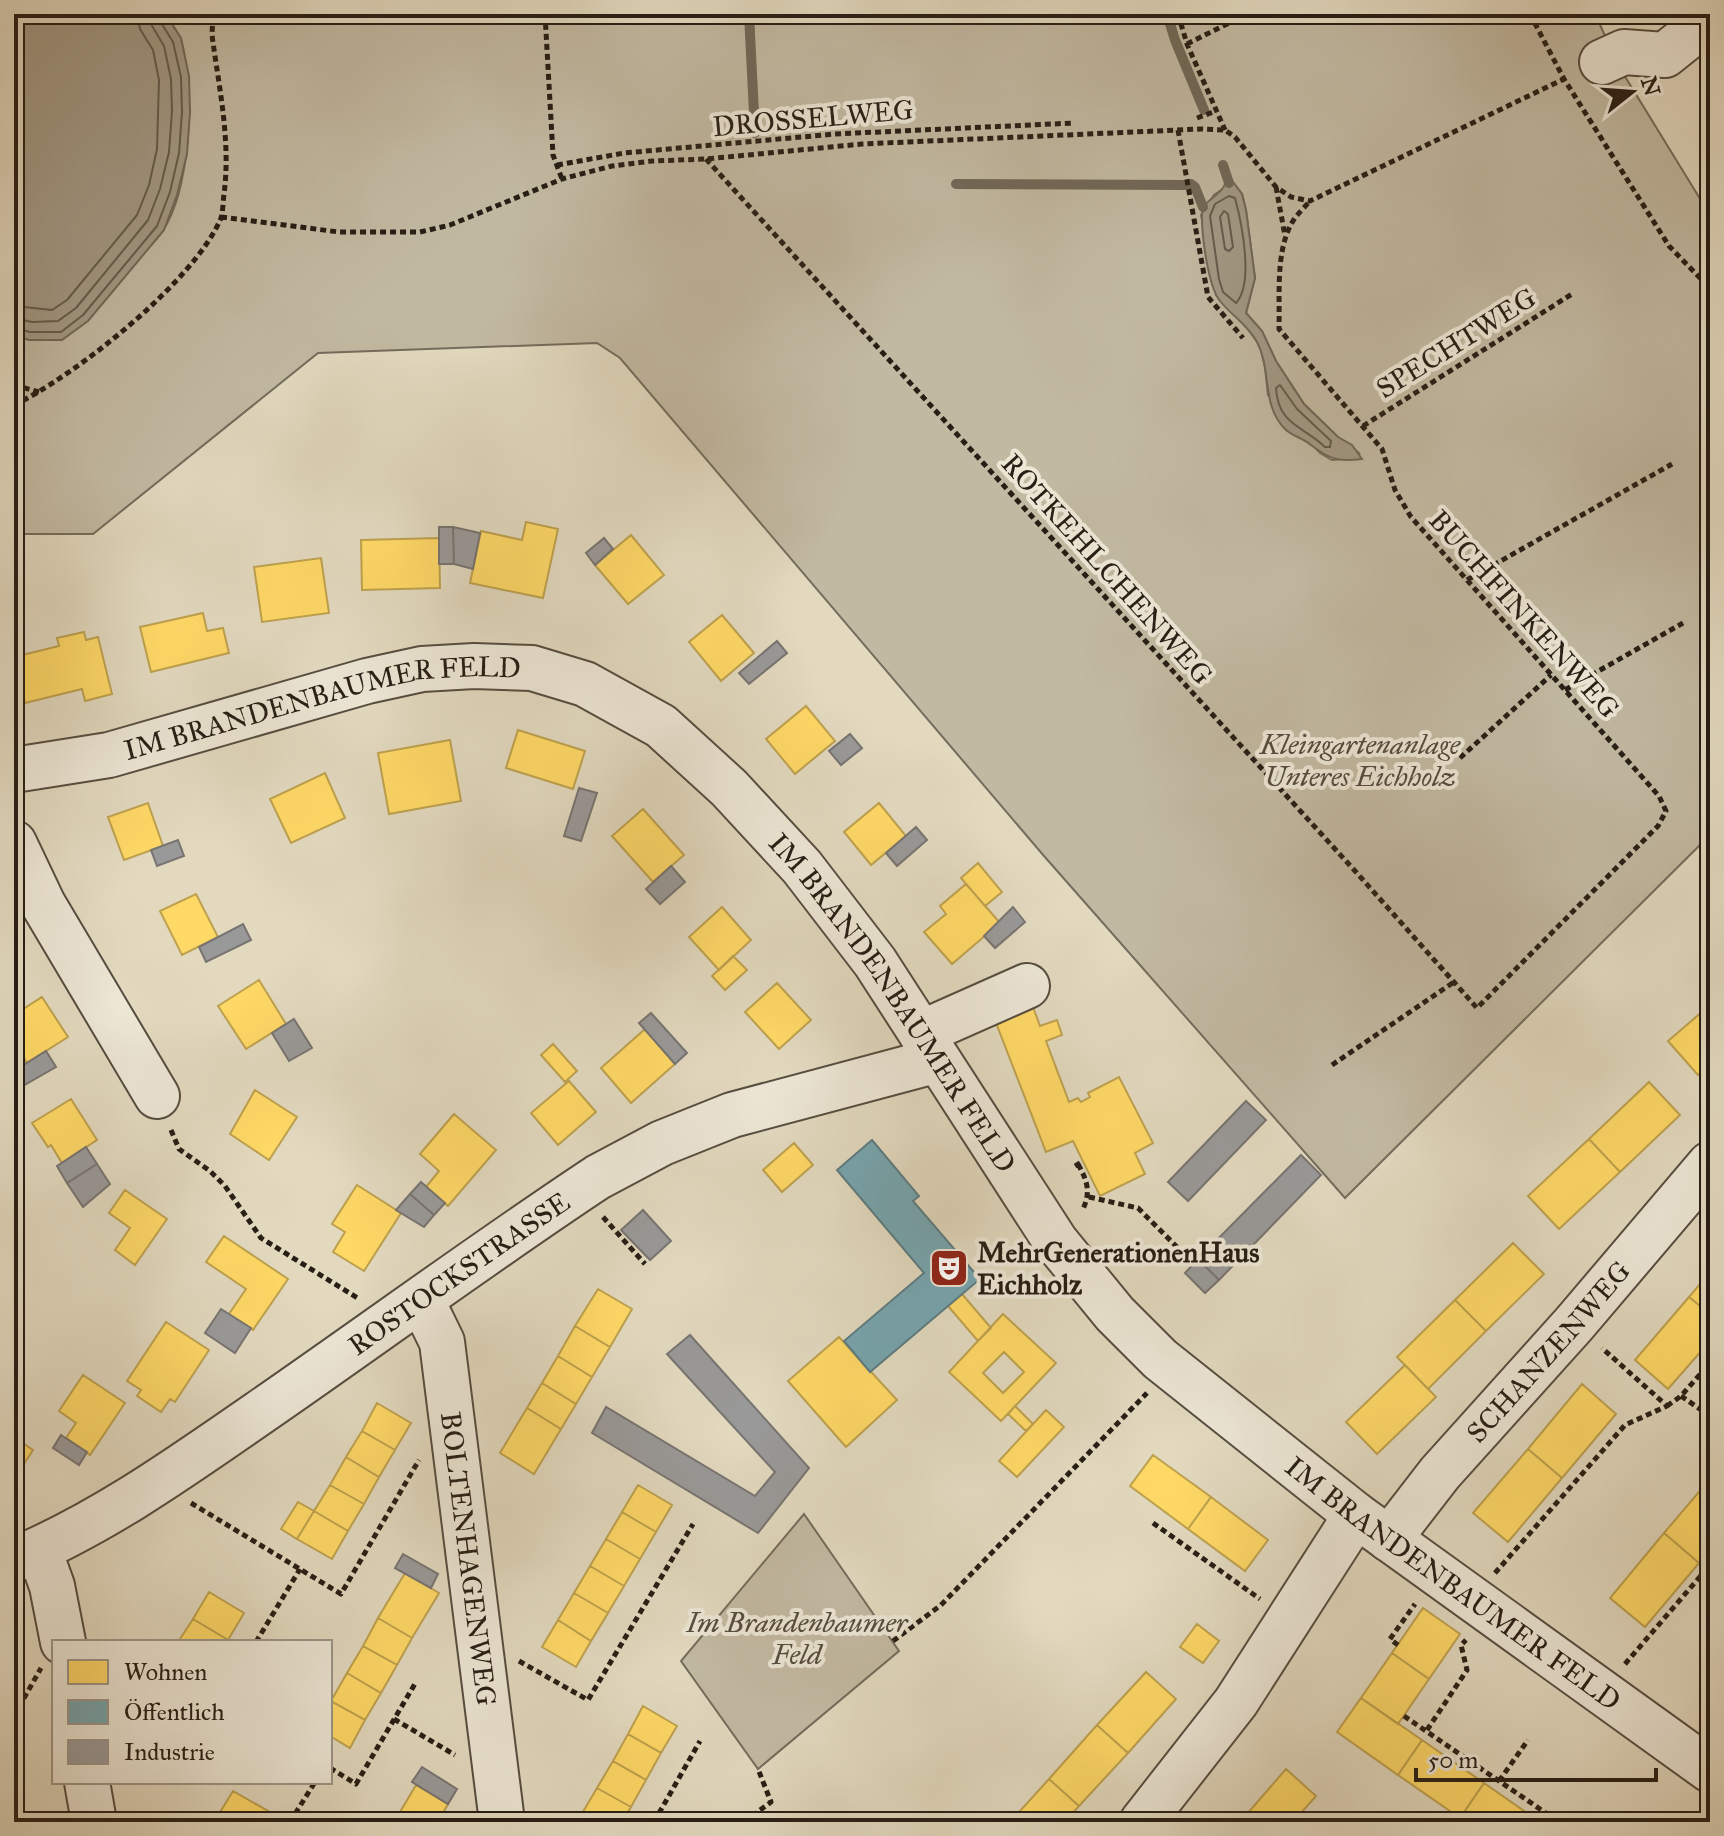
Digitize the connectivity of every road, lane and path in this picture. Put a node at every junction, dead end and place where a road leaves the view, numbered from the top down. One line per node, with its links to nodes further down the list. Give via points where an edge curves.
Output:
1 (213, 14): 21 (path, via 228,166)
2 (545, 14): 17 (path)
3 (1178, 14): 7 (path)
4 (1247, 14): 7 (path)
5 (1530, 14): 8 (path)
6 (1710, 19): 8 (street, via 1665,55 1624,52)
7 (1187, 44): 9 (path)
8 (1583, 70): 20 (path); 23 (path, via 1669,246)
9 (1216, 111): 10 (path); 14 (path)
10 (1197, 118)
11 (1074, 123): 12 (path, DROSSELWEG)
12 (949, 127): 15 (path); 17 (path, DROSSELWEG, via 624,153)
13 (1178, 130): 14 (path); 15 (path); 25 (path, via 1208,297)
14 (1225, 130): 19 (path)
15 (950, 141): 16 (path)
16 (706, 159): 18 (path, via 625,164); 38 (path, ROTKEHLCHENWEG)
17 (557, 165): 18 (path)
18 (562, 179): 21 (path, via 420,232 339,232)
19 (1276, 187): 20 (path); 22 (path)
20 (1310, 201): 22 (path, BUCHFINKENWEG)
21 (221, 217): 27 (path, via 197,258 125,331)
22 (1285, 237): 29 (path, BUCHFINKENWEG, via 1279,329)
23 (1710, 282)
24 (1572, 294): 29 (path, SPECHTWEG)
25 (1243, 338)
26 (14, 385): 27 (path)
27 (40, 393): 28 (path)
28 (14, 405)
29 (1363, 426): 31 (path, BUCHFINKENWEG, via 1382,449 1400,503)
30 (1672, 464): 31 (path)
31 (1467, 580): 33 (path, BUCHFINKENWEG)
32 (1683, 623): 34 (path)
33 (1551, 675): 34 (path, BUCHFINKENWEG); 35 (path)
34 (1565, 690): 40 (path, BUCHFINKENWEG, via 1659,796 1666,811 1658,826)
35 (1460, 758)
36 (14, 770): 41 (street, IM BRANDENBAUMER FELD, via 109,755 422,669 532,668 585,684 661,726 729,788 802,867 875,962)
37 (14, 843): 43 (street, via 43,904)
38 (1454, 982): 40 (path, ROTKEHLCHENWEG); 42 (path)
39 (1027, 986): 41 (street, ROSTOCKSTRASSE)
40 (1477, 1008)
41 (930, 1046): 51 (street, ROSTOCKSTRASSE, via 662,1143 589,1183); 54 (street, IM BRANDENBAUMER FELD, via 1056,1242 1115,1314)
42 (1332, 1065)
43 (157, 1096): 51 (path, via 179,1149 225,1186 261,1238)
44 (1083, 1161): 46 (path)
45 (1710, 1164): 52 (street, SCHANZENWEG)
46 (1075, 1166)
47 (1089, 1197): 49 (path, via 1138,1208)
48 (596, 1209): 50 (path)
49 (1178, 1248)
50 (645, 1264)
51 (408, 1310): 58 (street, BOLTENHAGENWEG, via 442,1342); 59 (street, ROSTOCKSTRASSE)
52 (1574, 1324): 56 (path); 62 (street, SCHANZENWEG, via 1440,1473)
53 (1710, 1363): 55 (path)
54 (1170, 1369): 62 (street, IM BRANDENBAUMER FELD); 71 (path, via 941,1605)
55 (1681, 1396): 56 (path); 57 (path)
56 (1667, 1406): 67 (path, via 1625,1425)
57 (1710, 1416)
58 (453, 1433): 65 (path, via 435,1432 341,1594); 69 (street, BOLTENHAGENWEG)
59 (156, 1481): 63 (street, ROSTOCKSTRASSE); 65 (path)
60 (1153, 1523): 68 (path)
61 (693, 1524): 69 (path, via 588,1700)
62 (1372, 1527): 66 (street, IM BRANDENBAUMER FELD); 68 (street, SCHANZENWEG)
63 (26, 1555): 73 (street, via 52,1586)
64 (1710, 1565): 74 (path)
65 (300, 1569): 70 (path)
66 (1437, 1574): 67 (street, IM BRANDENBAUMER FELD); 72 (path, via 1390,1639)
67 (1491, 1592): 79 (path, via 1461,1645 1467,1670); 84 (street, IM BRANDENBAUMER FELD)
68 (1288, 1620): 94 (street, SCHANZENWEG, via 1236,1702)
69 (479, 1639): 85 (street, BOLTENHAGENWEG)
70 (257, 1640)
71 (893, 1641)
72 (1398, 1645)
73 (51, 1656): 76 (path)
74 (1622, 1667)
75 (416, 1682): 78 (path)
76 (14, 1716)
77 (1404, 1716): 79 (path)
78 (394, 1719): 82 (path, via 356,1784); 85 (path)
79 (1427, 1730): 86 (path)
80 (1528, 1740): 86 (path)
81 (700, 1741): 92 (path)
82 (332, 1769)
83 (758, 1769): 93 (path, via 771,1802)
84 (1710, 1770)
85 (496, 1777): 91 (street, BOLTENHAGENWEG)
86 (1499, 1781): 95 (path)
87 (87, 1784): 89 (street)
88 (314, 1784): 90 (path)
89 (94, 1822)
90 (290, 1822)
91 (502, 1822)
92 (654, 1822)
93 (744, 1822)
94 (1142, 1822)
95 (1559, 1822)

